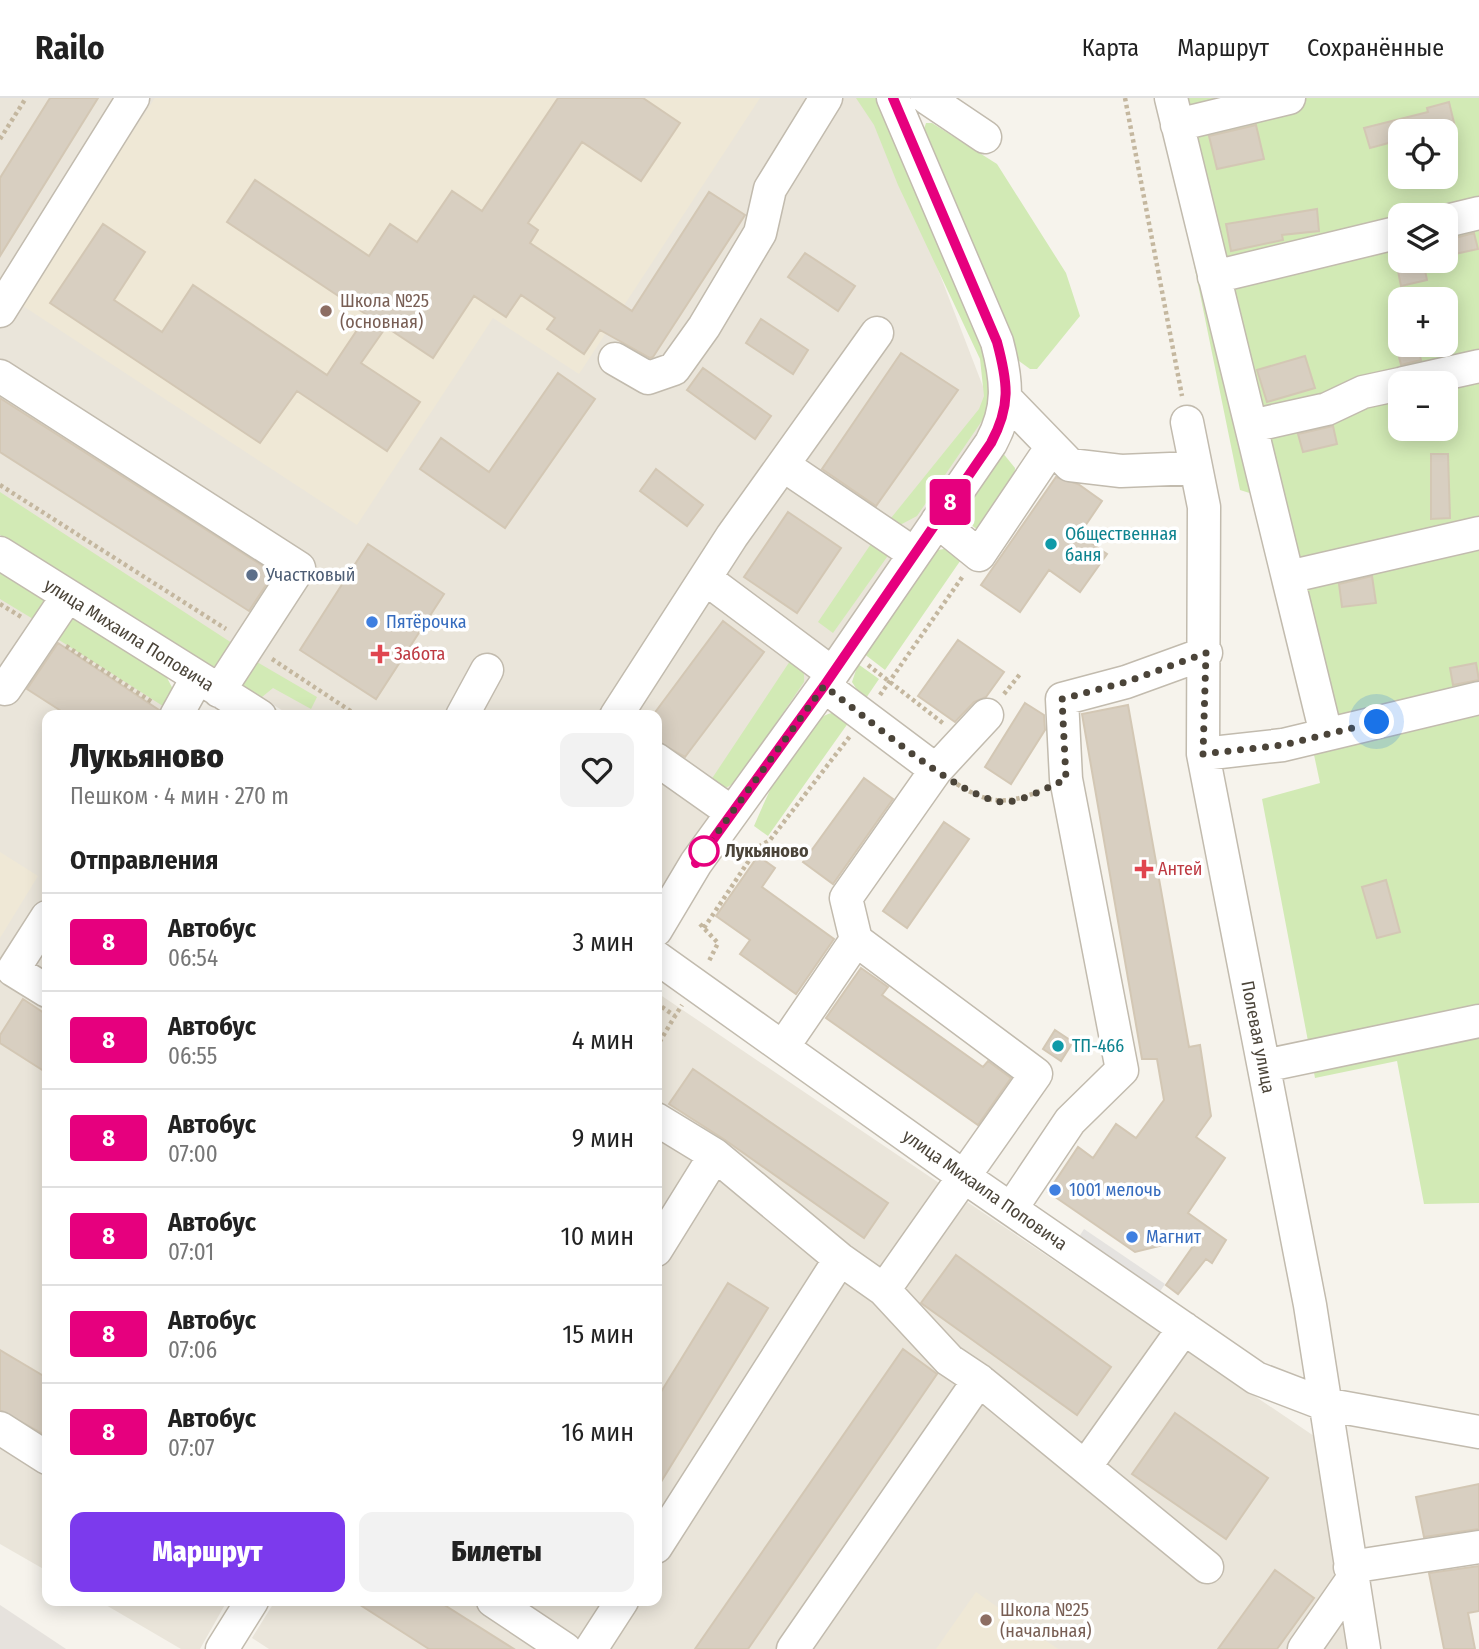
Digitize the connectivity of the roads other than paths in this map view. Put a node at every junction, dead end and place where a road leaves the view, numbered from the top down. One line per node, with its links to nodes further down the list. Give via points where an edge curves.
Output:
1 (133, 98): 12 (street)
2 (826, 98): 14 (street, via 770,189 760,233 674,369 648,378)
3 (893, 98): 19 (street, via 997,342)
4 (927, 98): 7 (street)
5 (1289, 98): 6 (street)
6 (1174, 112): 11 (street)
7 (985, 137)
8 (1479, 213): 9 (street)
9 (1458, 218)
10 (1388, 235): 11 (street)
11 (1214, 277): 21 (street)
12 (0, 311)
13 (877, 333): 23 (street)
14 (615, 359)
15 (1479, 366): 16 (street)
16 (1457, 371)
17 (0, 376): 35 (street, via 299,568 249,644)
18 (1388, 387): 21 (street, via 1363,392 1327,409)
19 (1006, 399): 22 (street); 25 (street, via 1005,414 991,443)
20 (1187, 422): 24 (street, Полевая улица)
21 (1251, 426): 29 (street)
22 (1051, 448): 24 (street, via 1070,465 1095,470); 25 (street, via 979,555)
23 (783, 465): 28 (street); 30 (street)
24 (1195, 468): 32 (street, Полевая улица, via 1204,507)
25 (937, 520): 28 (street)
26 (1479, 533): 29 (street)
27 (0, 553): 31 (street, улица Михаила Поповича)
28 (913, 553): 34 (street)
29 (1288, 577): 43 (street)
30 (706, 579): 34 (street); 41 (street)
31 (67, 597): 35 (street, улица Михаила Поповича); 36 (street, via 5,688)
32 (1206, 653): 44 (street, Полевая улица); 59 (street, via 1062,699 1066,779 1122,1070 1070,1121)
33 (487, 670): 40 (street)
34 (828, 680): 46 (street, via 865,716); 47 (street)
35 (208, 684): 38 (street); 39 (street, улица Михаила Поповича)
36 (0, 686)
37 (1479, 698): 43 (street)
38 (182, 710)
39 (250, 710)
40 (465, 710)
41 (620, 710)
42 (987, 715): 46 (street)
43 (1326, 734): 44 (street, via 1283,745)
44 (1203, 754): 55 (street, Полевая улица)
45 (662, 763): 47 (street)
46 (936, 771): 50 (street, via 846,898)
47 (731, 812): 48 (street)
48 (662, 920)
49 (42, 925): 52 (street, via 13,970)
50 (856, 940): 54 (street); 58 (street, via 1036,1074)
51 (662, 961): 54 (street, улица Михаила Поповича)
52 (42, 988)
53 (1479, 1021): 55 (street)
54 (783, 1047): 58 (street, улица Михаила Поповича)
55 (1264, 1066): 65 (street, Полевая улица, via 1310,1305)
56 (662, 1123): 57 (street)
57 (715, 1155): 60 (street); 61 (street)
58 (964, 1176): 59 (street, улица Михаила Поповича); 62 (street)
59 (1011, 1209): 63 (street, улица Михаила Поповича)
60 (662, 1240)
61 (839, 1259): 62 (street); 70 (street)
62 (884, 1290): 64 (street, via 949,1360)
63 (1184, 1328): 65 (street, улица Михаила Поповича, via 1256,1378); 69 (street)
64 (979, 1380): 69 (street); 80 (street)
65 (1324, 1404): 67 (street, улица Михаила Поповича); 73 (street, Полевая улица)
66 (0, 1428): 68 (street)
67 (1479, 1432)
68 (42, 1455)
69 (1085, 1467): 72 (street)
70 (662, 1538)
71 (1479, 1547): 73 (street)
72 (1208, 1567)
73 (1351, 1574): 81 (street); 82 (street, Полевая улица)
74 (249, 1606): 77 (street)
75 (500, 1606): 78 (street)
76 (619, 1606): 79 (street)
77 (226, 1643)
78 (565, 1649)
79 (591, 1649)
80 (793, 1649)
81 (1304, 1649)
82 (1364, 1649)

